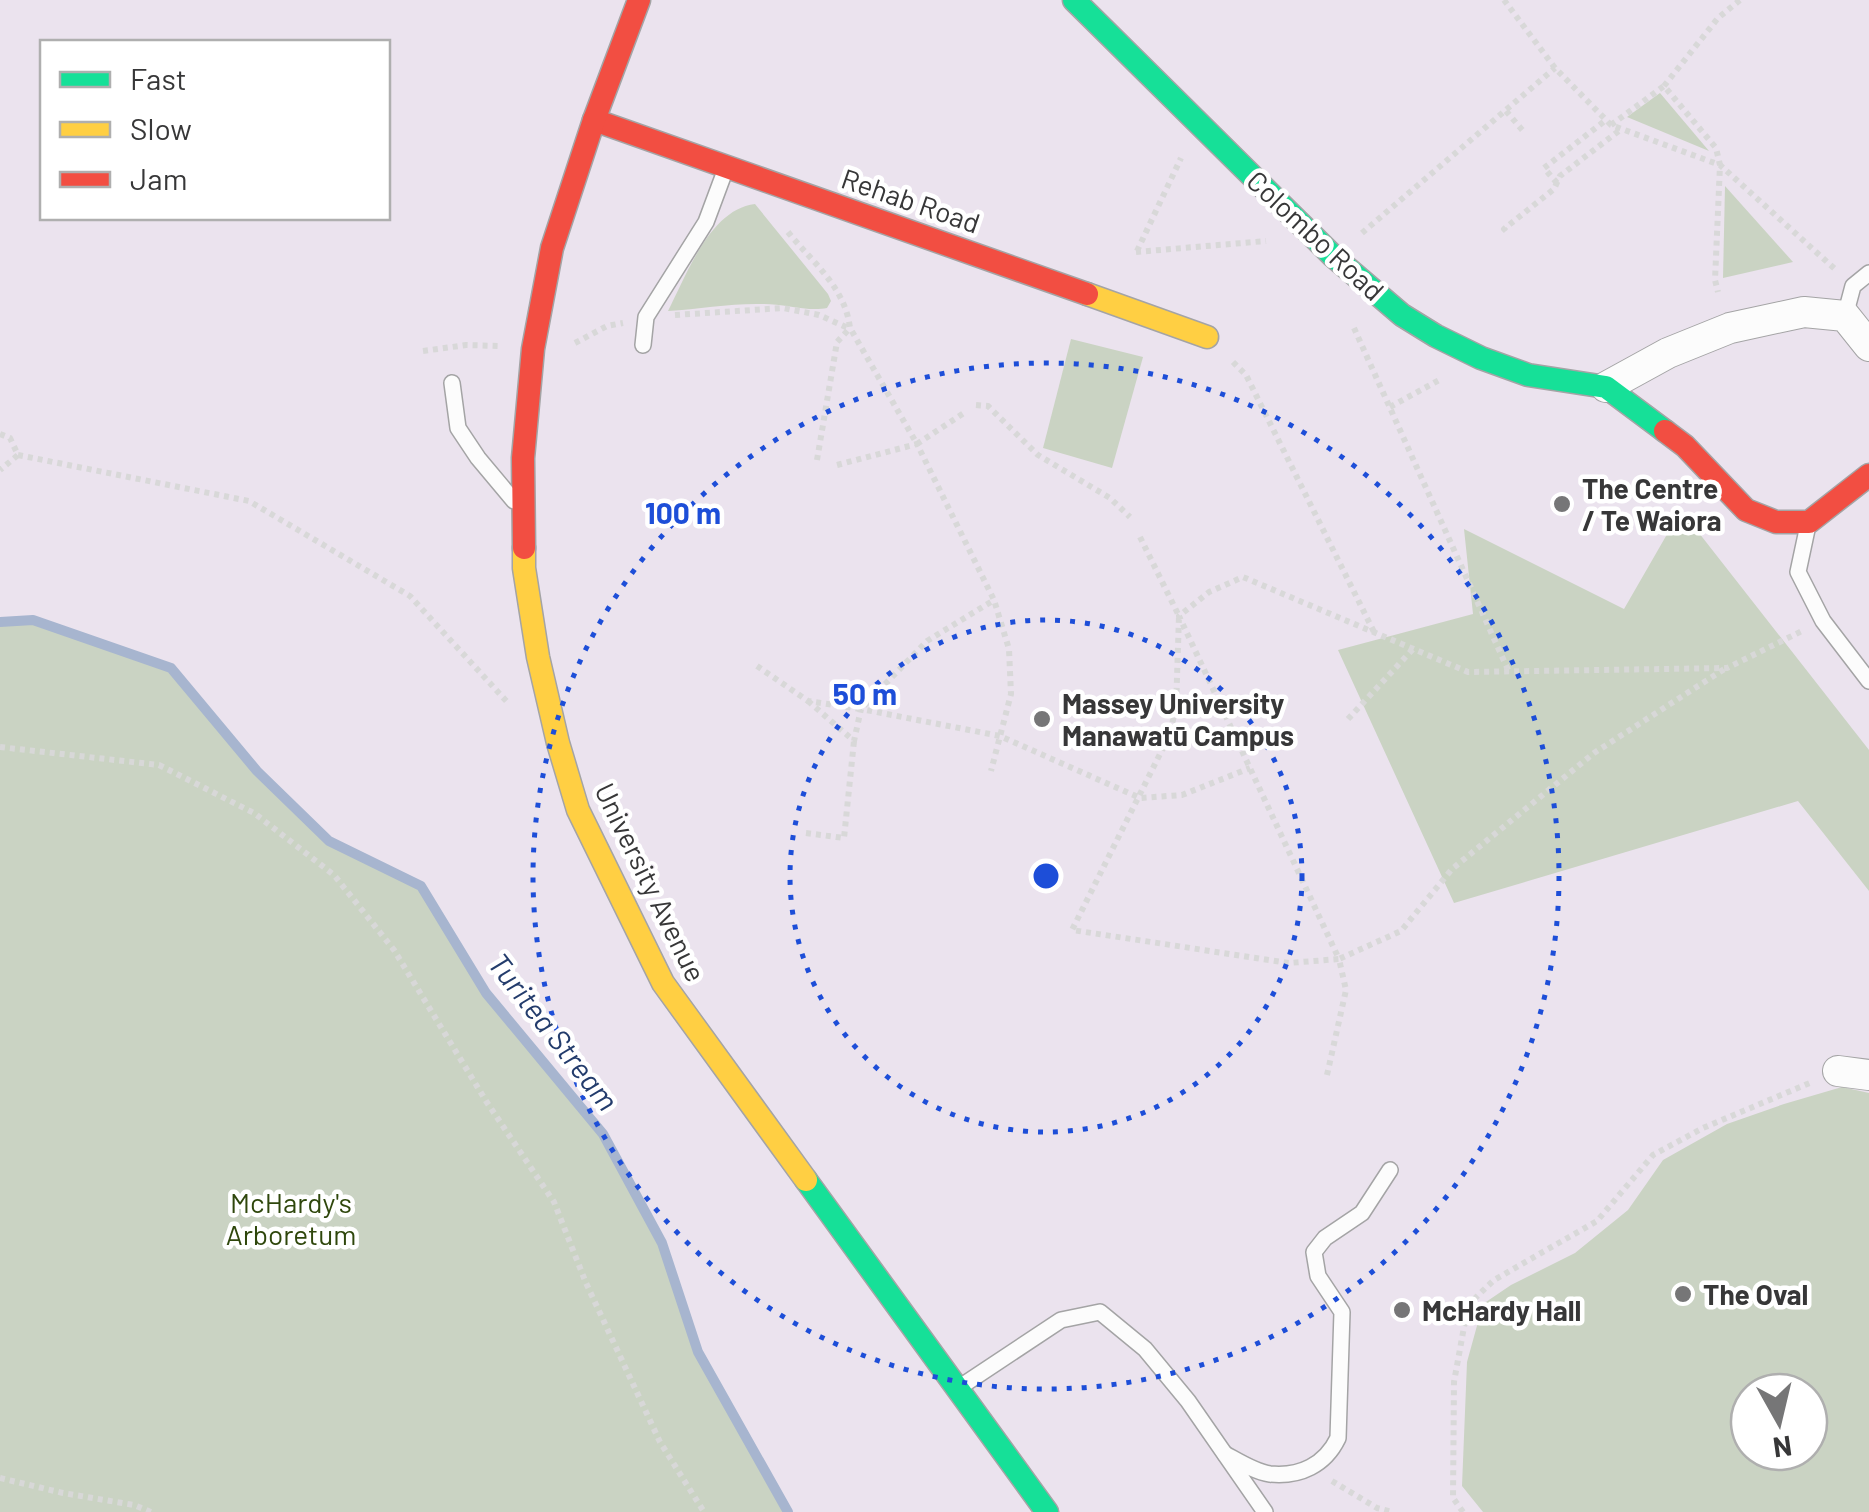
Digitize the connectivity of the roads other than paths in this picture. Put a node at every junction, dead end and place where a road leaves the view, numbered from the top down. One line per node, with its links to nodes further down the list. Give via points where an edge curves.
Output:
1 (639, 0): 3 (street, University Avenue)
2 (1074, 0): 11 (street, Colombo Road, via 1402,315 1528,375)
3 (594, 120): 4 (street, Rehab Road); 13 (street, University Avenue, via 552,248 536,332 522,458)
4 (726, 167): 7 (street, Rehab Road); 8 (lane, via 706,222 646,318)
5 (1869, 273): 6 (lane, via 1853,286)
6 (1844, 316): 9 (street); 11 (street, via 1804,312 1730,328)
7 (1207, 337)
8 (643, 346)
9 (1869, 346)
10 (452, 383): 13 (lane, via 458,428)
11 (1606, 387): 14 (street, Colombo Road, via 1685,446 1746,510 1776,522)
12 (1869, 474): 14 (street)
13 (524, 512): 19 (street, University Avenue, via 524,568 538,657 578,810 597,852 663,983)
14 (1809, 522): 15 (lane, via 1798,572 1823,621)
15 (1869, 681)
16 (1838, 1071): 17 (street)
17 (1869, 1075)
18 (1390, 1170): 20 (lane, via 1362,1213 1314,1252 1318,1276 1342,1312 1338,1438 1332,1451 1308,1470 1267,1474)
19 (958, 1389): 20 (lane, via 1061,1320 1100,1312 1145,1349); 21 (street, University Avenue)
20 (1225, 1454): 22 (lane)
21 (1047, 1512)
22 (1265, 1512)

